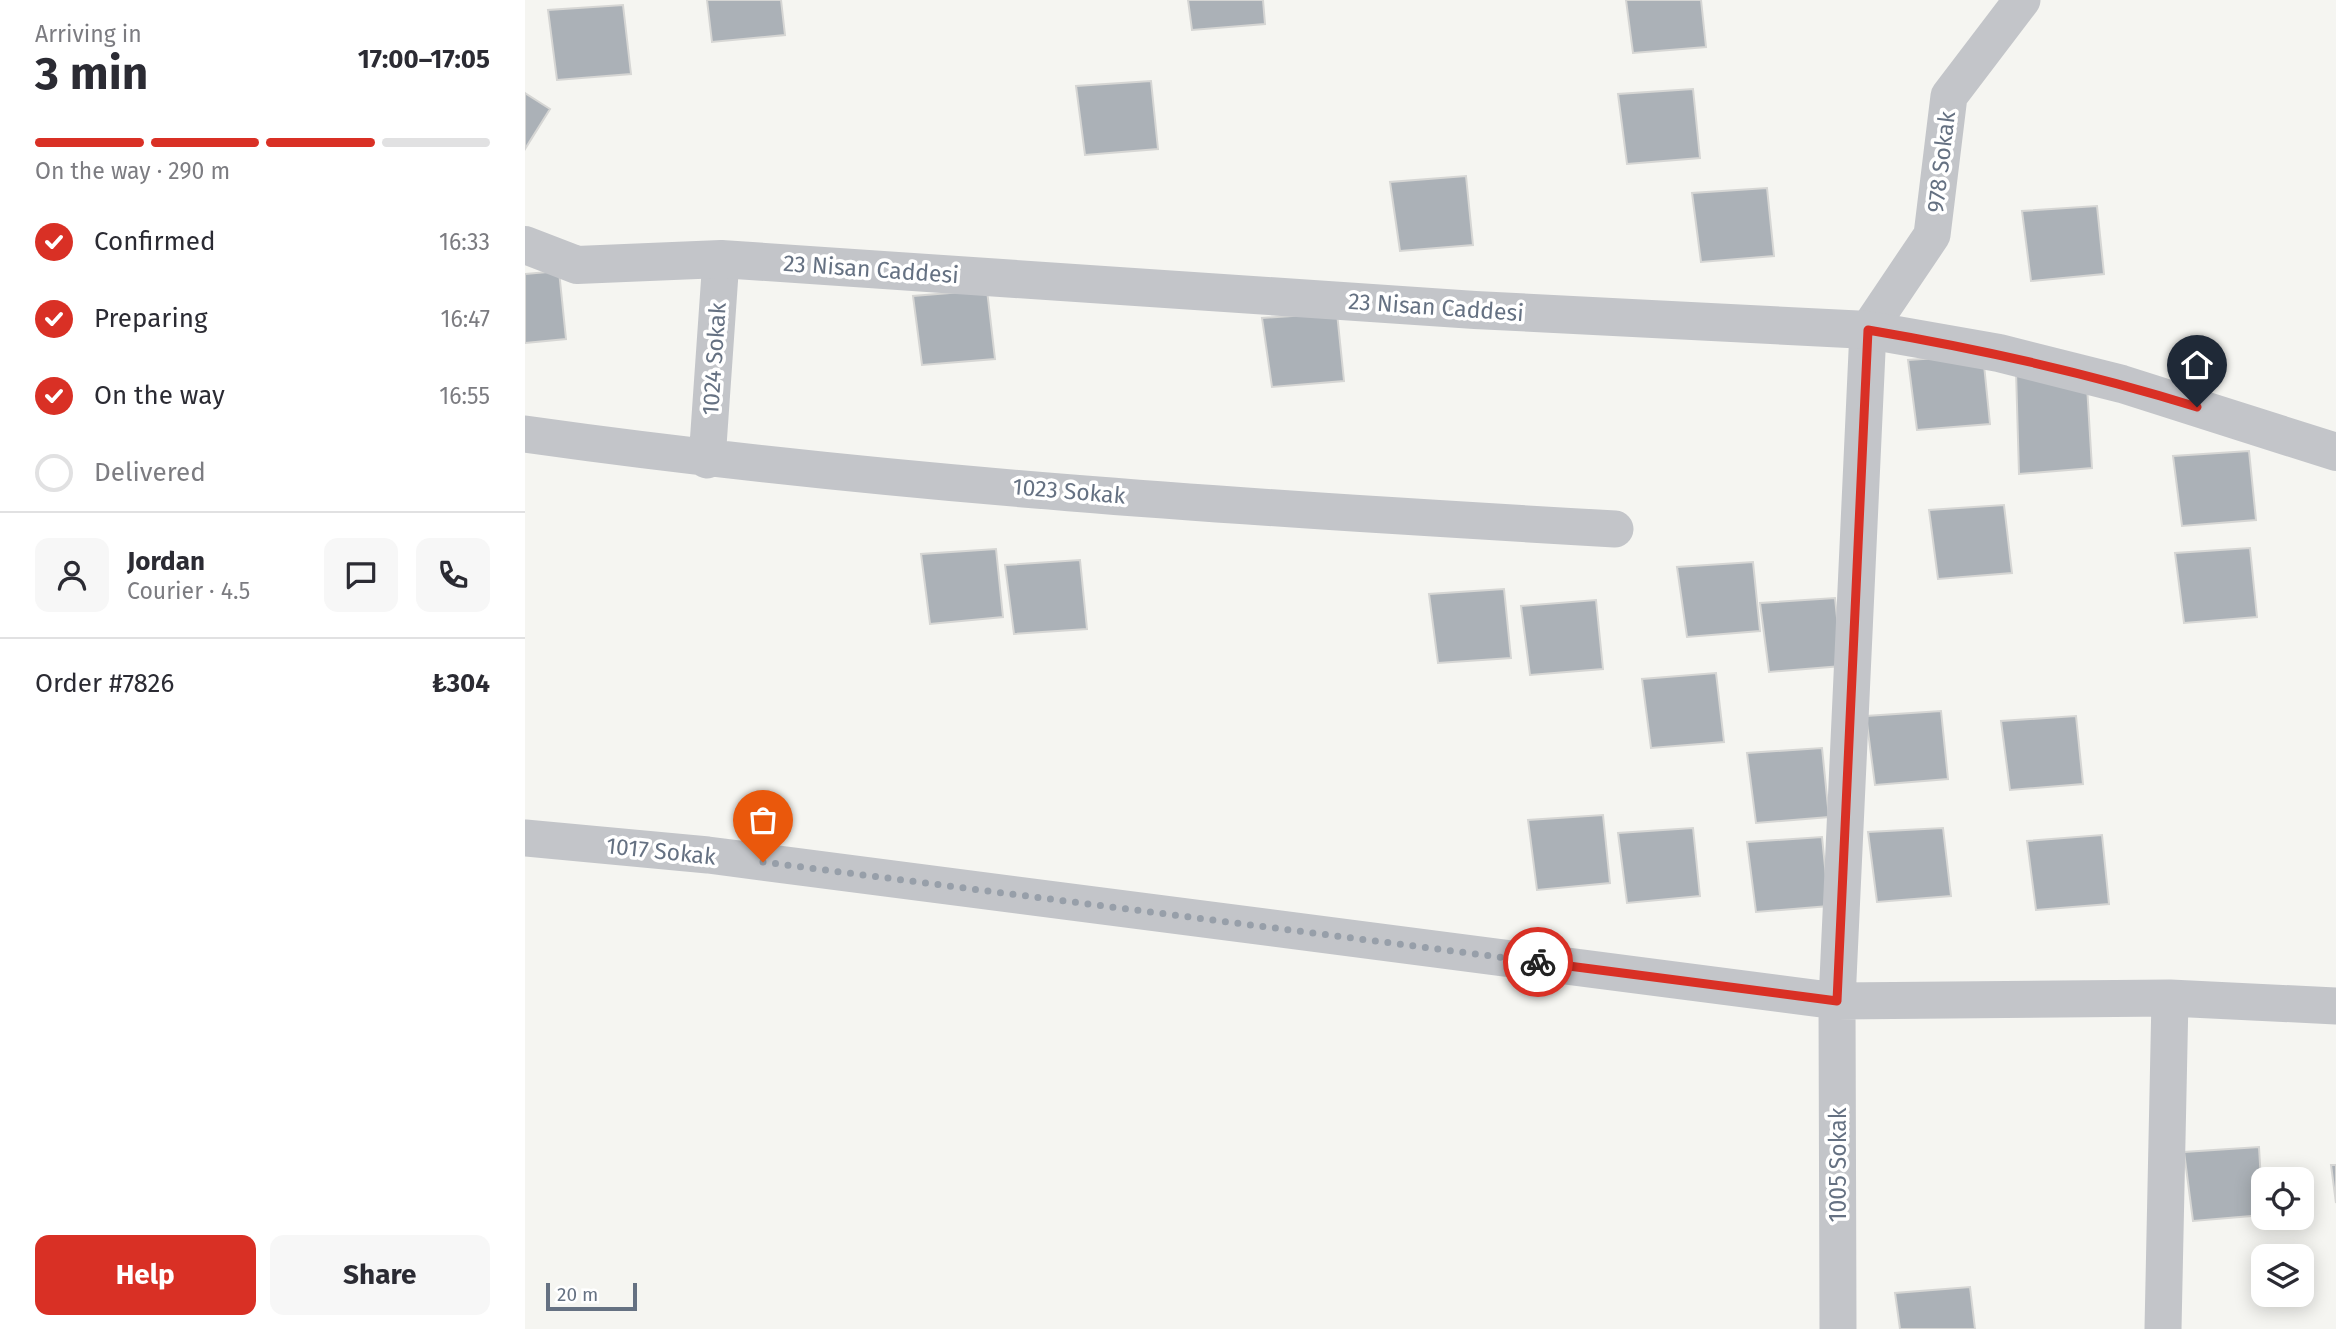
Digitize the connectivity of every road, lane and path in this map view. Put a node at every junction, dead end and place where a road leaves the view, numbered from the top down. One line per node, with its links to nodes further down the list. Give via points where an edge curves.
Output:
1 (2022, 0): 4 (street, 978 Sokak, via 1949,96 1931,235)
2 (525, 245): 3 (street, 23 Nisan Caddesi, via 577,265)
3 (721, 259): 4 (street, 23 Nisan Caddesi, via 1475,310); 7 (street, 1024 Sokak)
4 (1868, 330): 6 (street, 23 Nisan Caddesi, via 1999,353 2122,384); 11 (street, 1005 Sokak)
5 (525, 435): 7 (street, 1023 Sokak)
6 (2336, 452)
7 (708, 460): 8 (street, 1023 Sokak, via 1322,512)
8 (1615, 529)
9 (525, 838): 11 (street, 1017 Sokak, via 708,855)
10 (2170, 998): 11 (street, 1017 Sokak); 12 (street, 1017 Sokak); 14 (street)
11 (1837, 1001): 13 (street, 1005 Sokak)
12 (2336, 1006)
13 (1838, 1329)
14 (2163, 1329)

